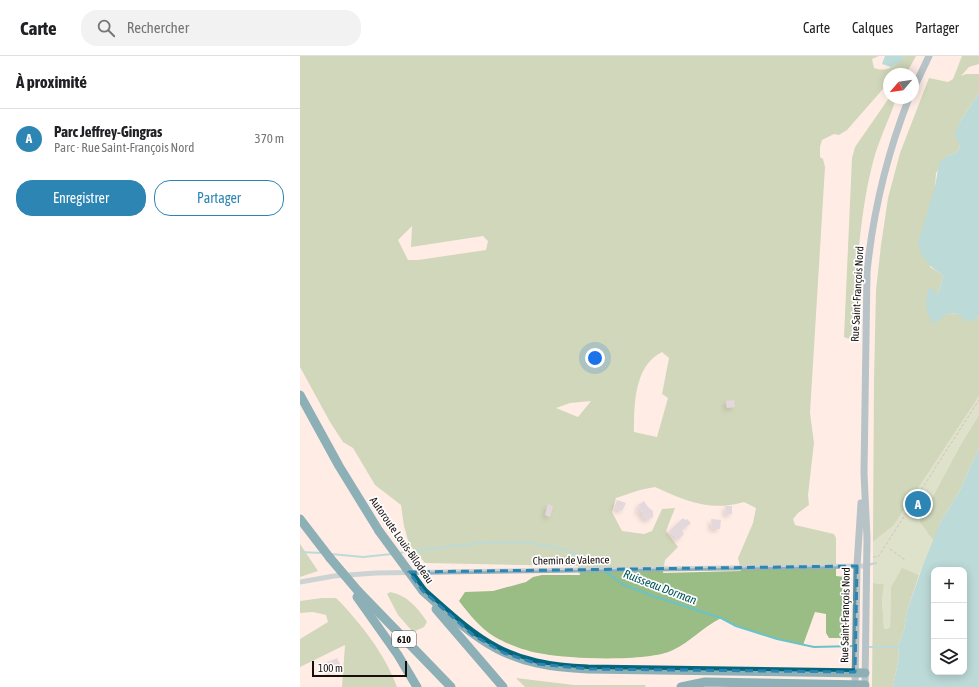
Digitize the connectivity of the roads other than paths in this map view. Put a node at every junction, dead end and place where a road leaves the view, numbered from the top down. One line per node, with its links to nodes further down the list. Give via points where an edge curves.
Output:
1 (929, 56): 2 (street)
2 (919, 77)
3 (907, 104): 5 (street, Rue Saint-François Nord, via 888,160 870,243 866,298)
4 (300, 395): 12 (highway, Autoroute Louis-Bilodeau, bridge, via 346,477 380,531)
5 (864, 473): 8 (street, Rue Saint-François Nord); 9 (street, Rue Saint-François Nord)
6 (300, 520): 11 (highway, 610, bridge)
7 (876, 563): 9 (lane)
8 (857, 566): 9 (street, Chemin de Valence); 10 (street, Chemin de Valence, via 363,574); 13 (street, Rue Saint-François Nord)
9 (866, 566): 14 (street, Rue Saint-François Nord)
10 (300, 582)
11 (355, 591): 16 (highway); 17 (highway, 610)
12 (423, 591): 13 (highway, via 484,642 510,656 538,664 588,669); 18 (highway, Autoroute Louis-Bilodeau)
13 (855, 672): 14 (highway); 15 (street, Rue Saint-François Nord)
14 (865, 672): 15 (street, Rue Saint-François Nord)
15 (860, 686): 19 (highway, via 705,682)
16 (417, 687)
17 (451, 687)
18 (503, 687)
19 (681, 687)

